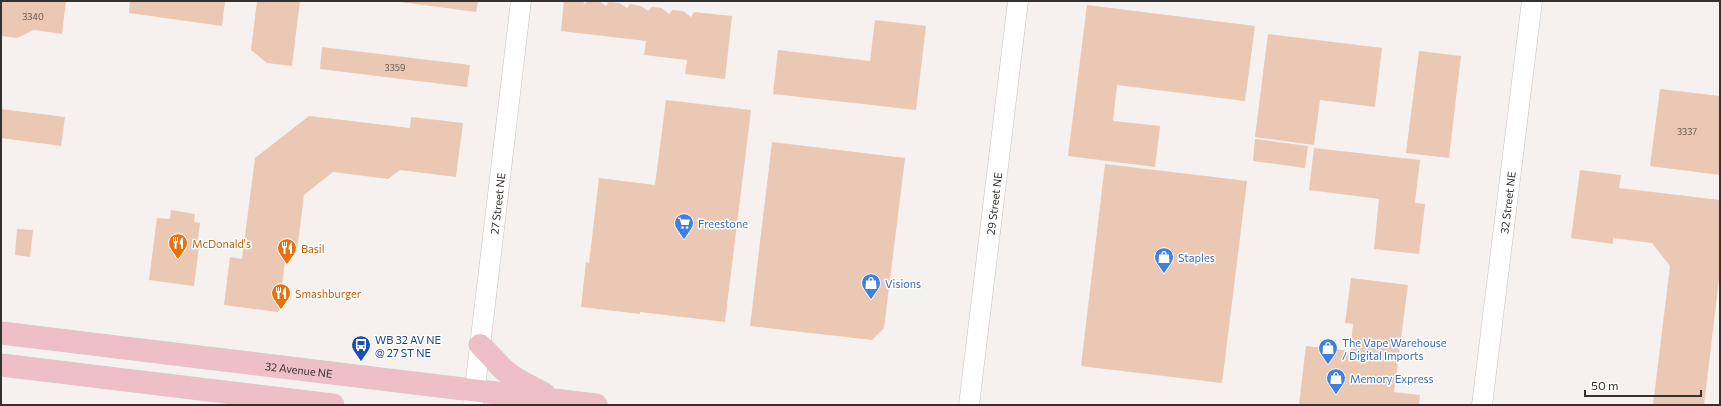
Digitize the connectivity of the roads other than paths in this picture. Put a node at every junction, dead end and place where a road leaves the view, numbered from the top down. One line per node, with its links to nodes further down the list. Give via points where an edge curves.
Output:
1 (521, 1): 5 (street, 27 Street NE)
2 (1018, 1): 11 (street, 29 Street NE)
3 (1532, 1): 12 (street, 32 Street NE)
4 (1, 332): 7 (main road, 32 Avenue NE)
5 (480, 346): 7 (street, 27 Street NE); 8 (main road, via 516,379)
6 (1, 365): 9 (main road)
7 (474, 398): 8 (main road, 32 Avenue NE)
8 (558, 400): 10 (main road, 32 Avenue NE)
9 (333, 405)
10 (596, 405)
11 (969, 405)
12 (1482, 405)

